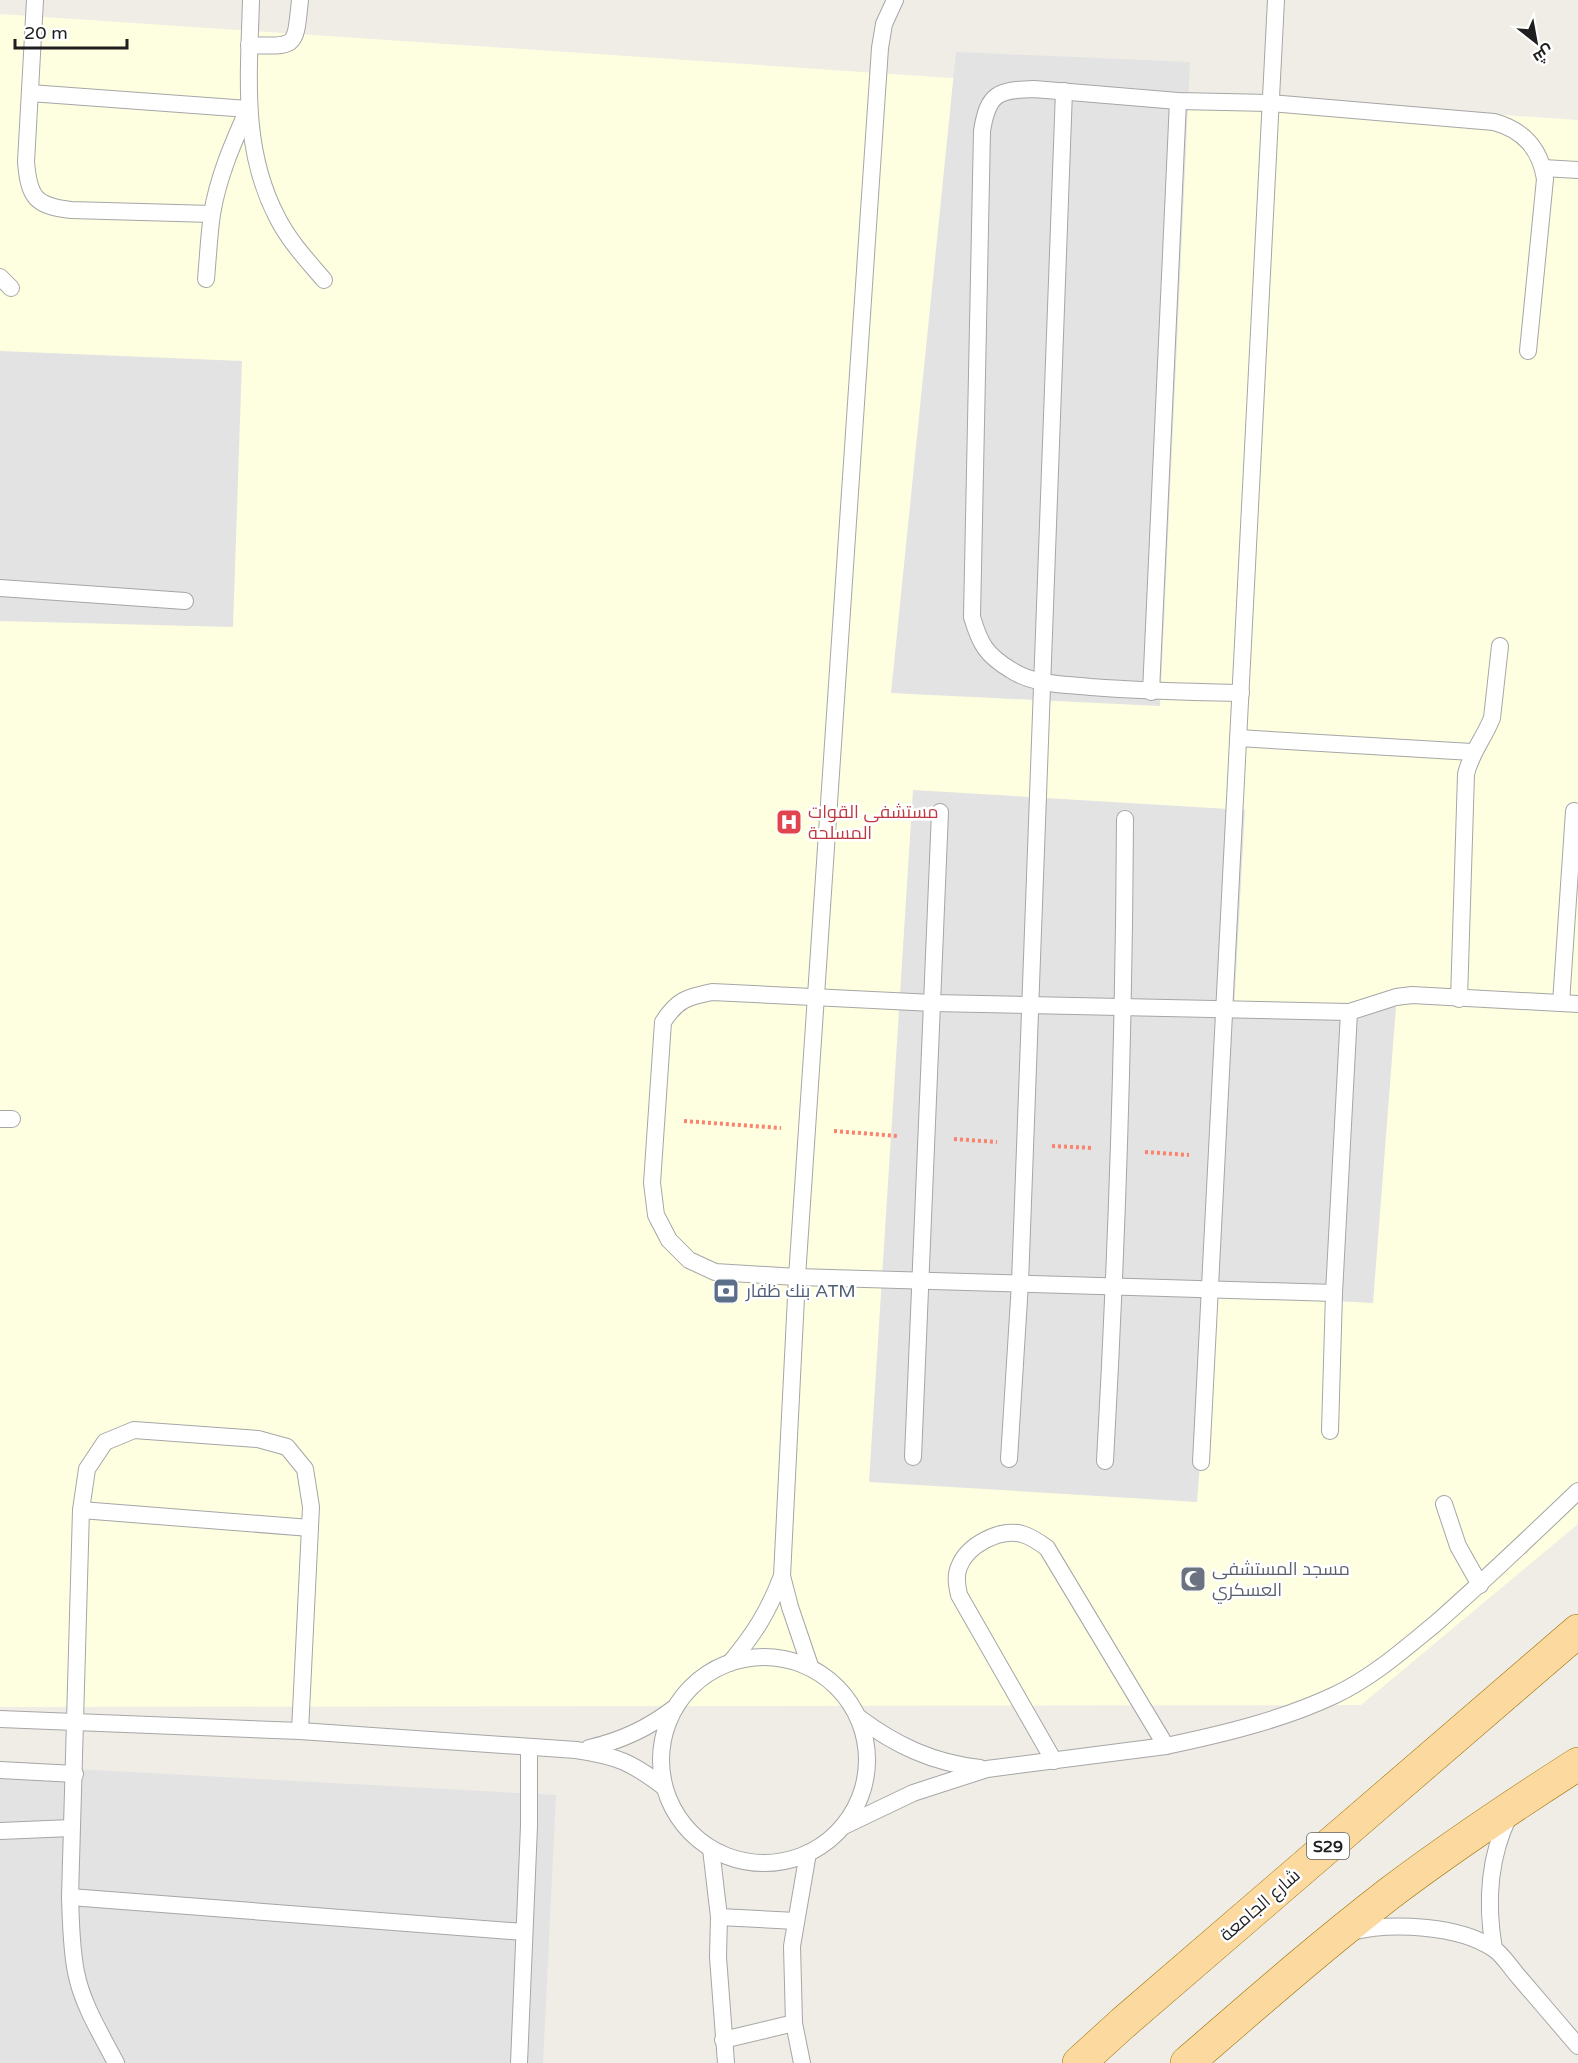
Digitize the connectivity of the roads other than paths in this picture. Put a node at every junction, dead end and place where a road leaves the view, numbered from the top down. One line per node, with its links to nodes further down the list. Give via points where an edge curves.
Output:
1 (35, 0): 8 (lane)
2 (250, 0): 6 (lane)
3 (300, 0): 6 (lane, via 293,41 281,46)
4 (895, 0): 29 (lane, via 884,24 880,48)
5 (1276, 0): 10 (lane)
6 (249, 45): 11 (lane)
7 (1064, 91): 9 (lane); 21 (lane); 21 (lane, via 1011,90 995,97 986,110 982,131 972,617 980,642 994,659 1013,672)
8 (30, 93): 11 (lane); 14 (lane, via 26,162 28,185 35,198 53,208 71,210)
9 (1178, 101): 10 (lane); 22 (lane)
10 (1270, 103): 12 (lane, via 1494,122 1514,129 1530,142); 23 (lane)
11 (248, 109): 14 (lane, via 224,169); 16 (lane, via 252,147 277,219)
12 (1543, 168): 13 (lane); 17 (lane)
13 (1578, 170)
14 (212, 213): 15 (lane)
15 (206, 279)
16 (324, 280)
17 (1528, 351)
18 (0, 588): 19 (lane)
19 (185, 601)
20 (1500, 646): 25 (lane, via 1491,718)
21 (1041, 682): 22 (lane); 33 (lane)
22 (1151, 692): 23 (lane)
23 (1241, 693): 24 (lane)
24 (1238, 738): 25 (lane); 35 (lane)
25 (1472, 752): 30 (lane, via 1466,774)
26 (1574, 811): 32 (lane)
27 (940, 812): 31 (lane)
28 (1125, 819): 34 (lane)
29 (816, 997): 31 (lane); 37 (lane); 37 (lane, via 712,992 688,997 663,1022 659,1076 652,1183 656,1215 669,1240 689,1260 715,1272)
30 (1459, 999): 32 (lane); 36 (lane, via 1412,995)
31 (933, 1003): 33 (lane); 38 (lane)
32 (1570, 1003)
33 (1030, 1005): 34 (lane); 39 (lane)
34 (1124, 1007): 35 (lane); 40 (lane)
35 (1225, 1011): 36 (lane); 41 (lane)
36 (1349, 1012): 42 (lane)
37 (797, 1277): 38 (lane); 52 (lane)
38 (921, 1280): 39 (lane); 44 (lane)
39 (1020, 1283): 40 (lane); 45 (lane)
40 (1115, 1285): 41 (lane); 46 (lane)
41 (1211, 1289): 42 (lane); 47 (lane)
42 (1334, 1293): 43 (lane)
43 (1330, 1431)
44 (913, 1457)
45 (1009, 1459)
46 (1105, 1461)
47 (1201, 1462)
48 (1578, 1491): 53 (lane)
49 (1444, 1504): 53 (lane, via 1458,1546)
50 (81, 1510): 51 (lane); 51 (lane, via 87,1469 105,1442 134,1430 247,1438 287,1447 304,1469); 60 (lane)
51 (310, 1528): 61 (lane)
52 (782, 1576): 55 (lane, via 770,1608); 56 (lane)
53 (1480, 1585): 62 (lane, via 1397,1656 1337,1694 1271,1719)
54 (1578, 1631): 90 (main road, شارع الجامعة / S29)
55 (730, 1663): 56 (lane, via 762,1658); 57 (lane, via 692,1686)
56 (810, 1666): 58 (lane, via 845,1697)
57 (675, 1707): 64 (lane, via 630,1736); 70 (lane, via 660,1755)
58 (858, 1716): 67 (lane, via 881,1734 931,1758); 72 (lane, via 867,1764 856,1806)
59 (0, 1719): 60 (lane)
60 (74, 1721): 61 (lane); 69 (lane)
61 (300, 1731): 63 (lane)
62 (1166, 1746): 65 (lane); 65 (lane, via 1047,1548 1020,1533 1004,1533 976,1546 965,1556 958,1568 958,1595)
63 (529, 1747): 64 (lane); 80 (lane)
64 (576, 1750): 70 (lane, via 609,1755 638,1767)
65 (1054, 1761): 67 (lane)
66 (1578, 1764): 71 (main road)
67 (987, 1769): 72 (lane, via 913,1793)
68 (0, 1770): 69 (lane)
69 (75, 1774): 73 (lane)
70 (664, 1787): 75 (lane, via 678,1819)
71 (1514, 1806): 81 (main road); 82 (lane, via 1493,1861 1489,1920)
72 (844, 1826): 76 (lane)
73 (71, 1828): 74 (lane); 77 (lane)
74 (0, 1831)
75 (711, 1849): 76 (lane, via 730,1858 759,1863 790,1860); 78 (lane)
76 (808, 1853): 79 (lane)
77 (70, 1897): 80 (lane); 86 (lane, via 76,1974)
78 (719, 1917): 79 (lane); 84 (lane)
79 (796, 1922): 83 (lane, via 792,1946)
80 (524, 1932): 87 (lane)
81 (1336, 1936): 82 (lane, via 1372,1928 1417,1927 1470,1938); 91 (main road)
82 (1494, 1949): 85 (lane)
83 (794, 2023): 84 (lane); 89 (lane)
84 (723, 2040): 88 (lane)
85 (1578, 2046)
86 (116, 2063)
87 (519, 2063)
88 (726, 2063)
89 (802, 2063)
90 (1079, 2063)
91 (1187, 2063)

